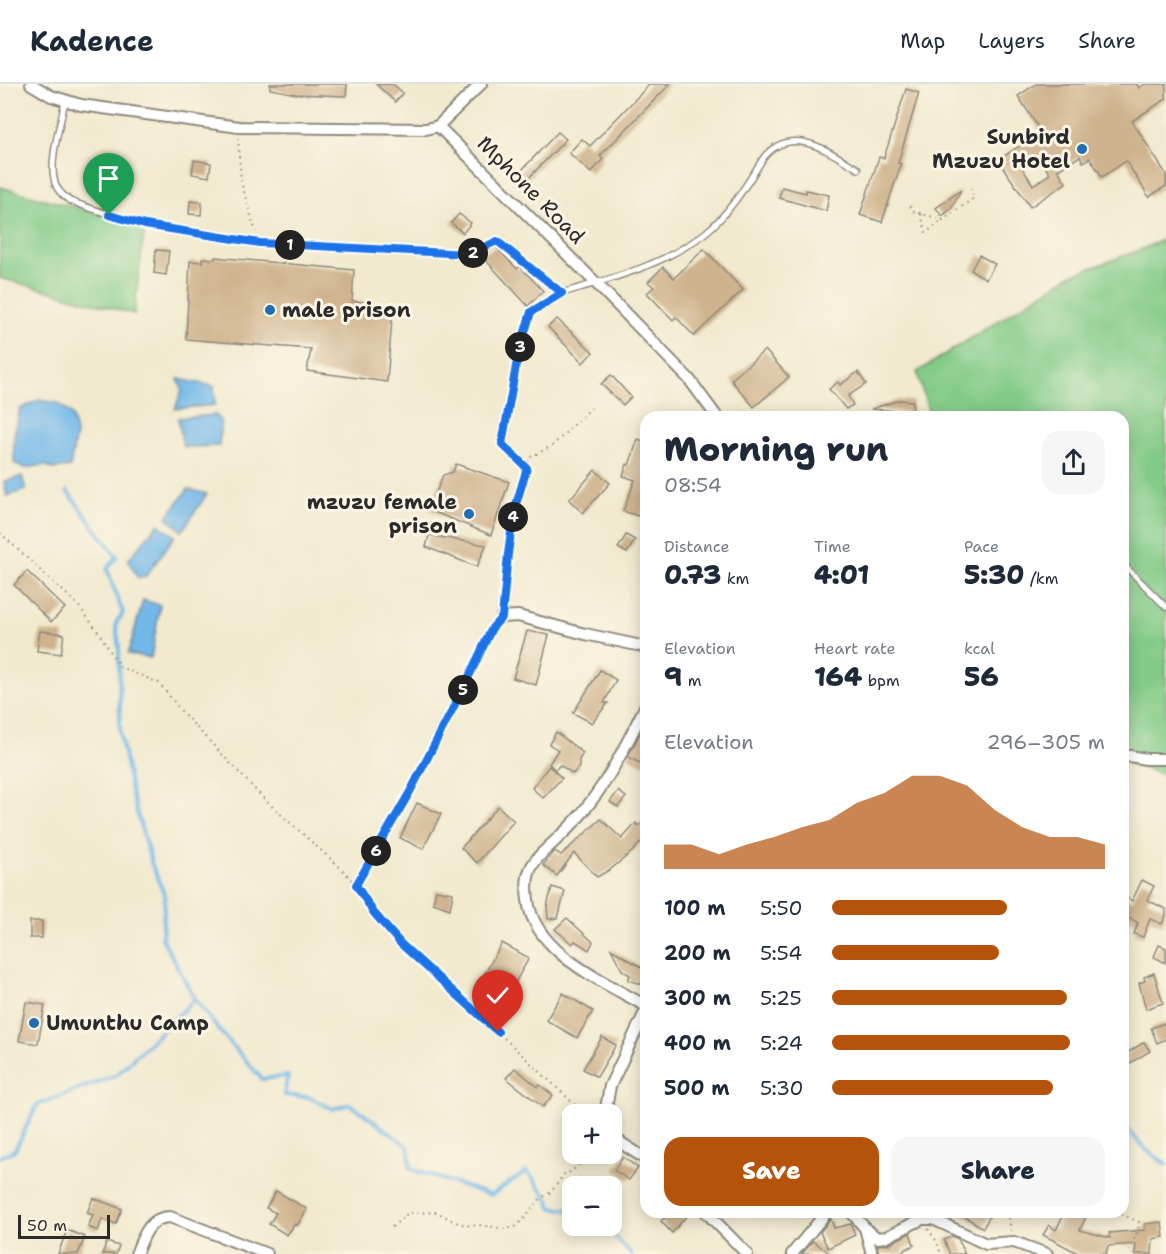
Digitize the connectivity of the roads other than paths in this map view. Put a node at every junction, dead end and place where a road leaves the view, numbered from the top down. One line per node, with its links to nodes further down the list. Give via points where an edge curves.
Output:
1 (31, 84): 3 (street)
2 (481, 84): 4 (street)
3 (65, 101): 4 (street, via 239,127); 6 (lane, via 52,168 55,184 70,201 145,225 260,243 467,254 497,241 562,293)
4 (438, 126): 6 (street, Mphone Road)
5 (858, 169): 6 (lane, via 813,145 794,140 782,142 769,150 740,194 706,232 668,256)
6 (596, 283): 7 (street, Mphone Road, via 689,379)
7 (713, 411)
8 (1129, 570): 9 (lane)
9 (1166, 607)
10 (502, 617): 11 (street, via 518,616)
11 (640, 646)
12 (640, 716): 15 (street, via 590,803 536,860 526,889 529,912 540,934 581,969)
13 (1129, 756): 14 (street)
14 (1166, 759)
15 (640, 1004)
16 (640, 1021): 17 (street, via 610,1086)
17 (607, 1104)
18 (622, 1142): 19 (street)
19 (640, 1155)
20 (712, 1218): 26 (street)
21 (822, 1218): 27 (street)
22 (856, 1218): 23 (street)
23 (865, 1228): 28 (street); 29 (street, via 873,1236 883,1238 933,1219 986,1244 1014,1242)
24 (136, 1254): 25 (street, via 148,1228 162,1217)
25 (267, 1254)
26 (747, 1254)
27 (792, 1254)
28 (872, 1254)
29 (1047, 1254)

